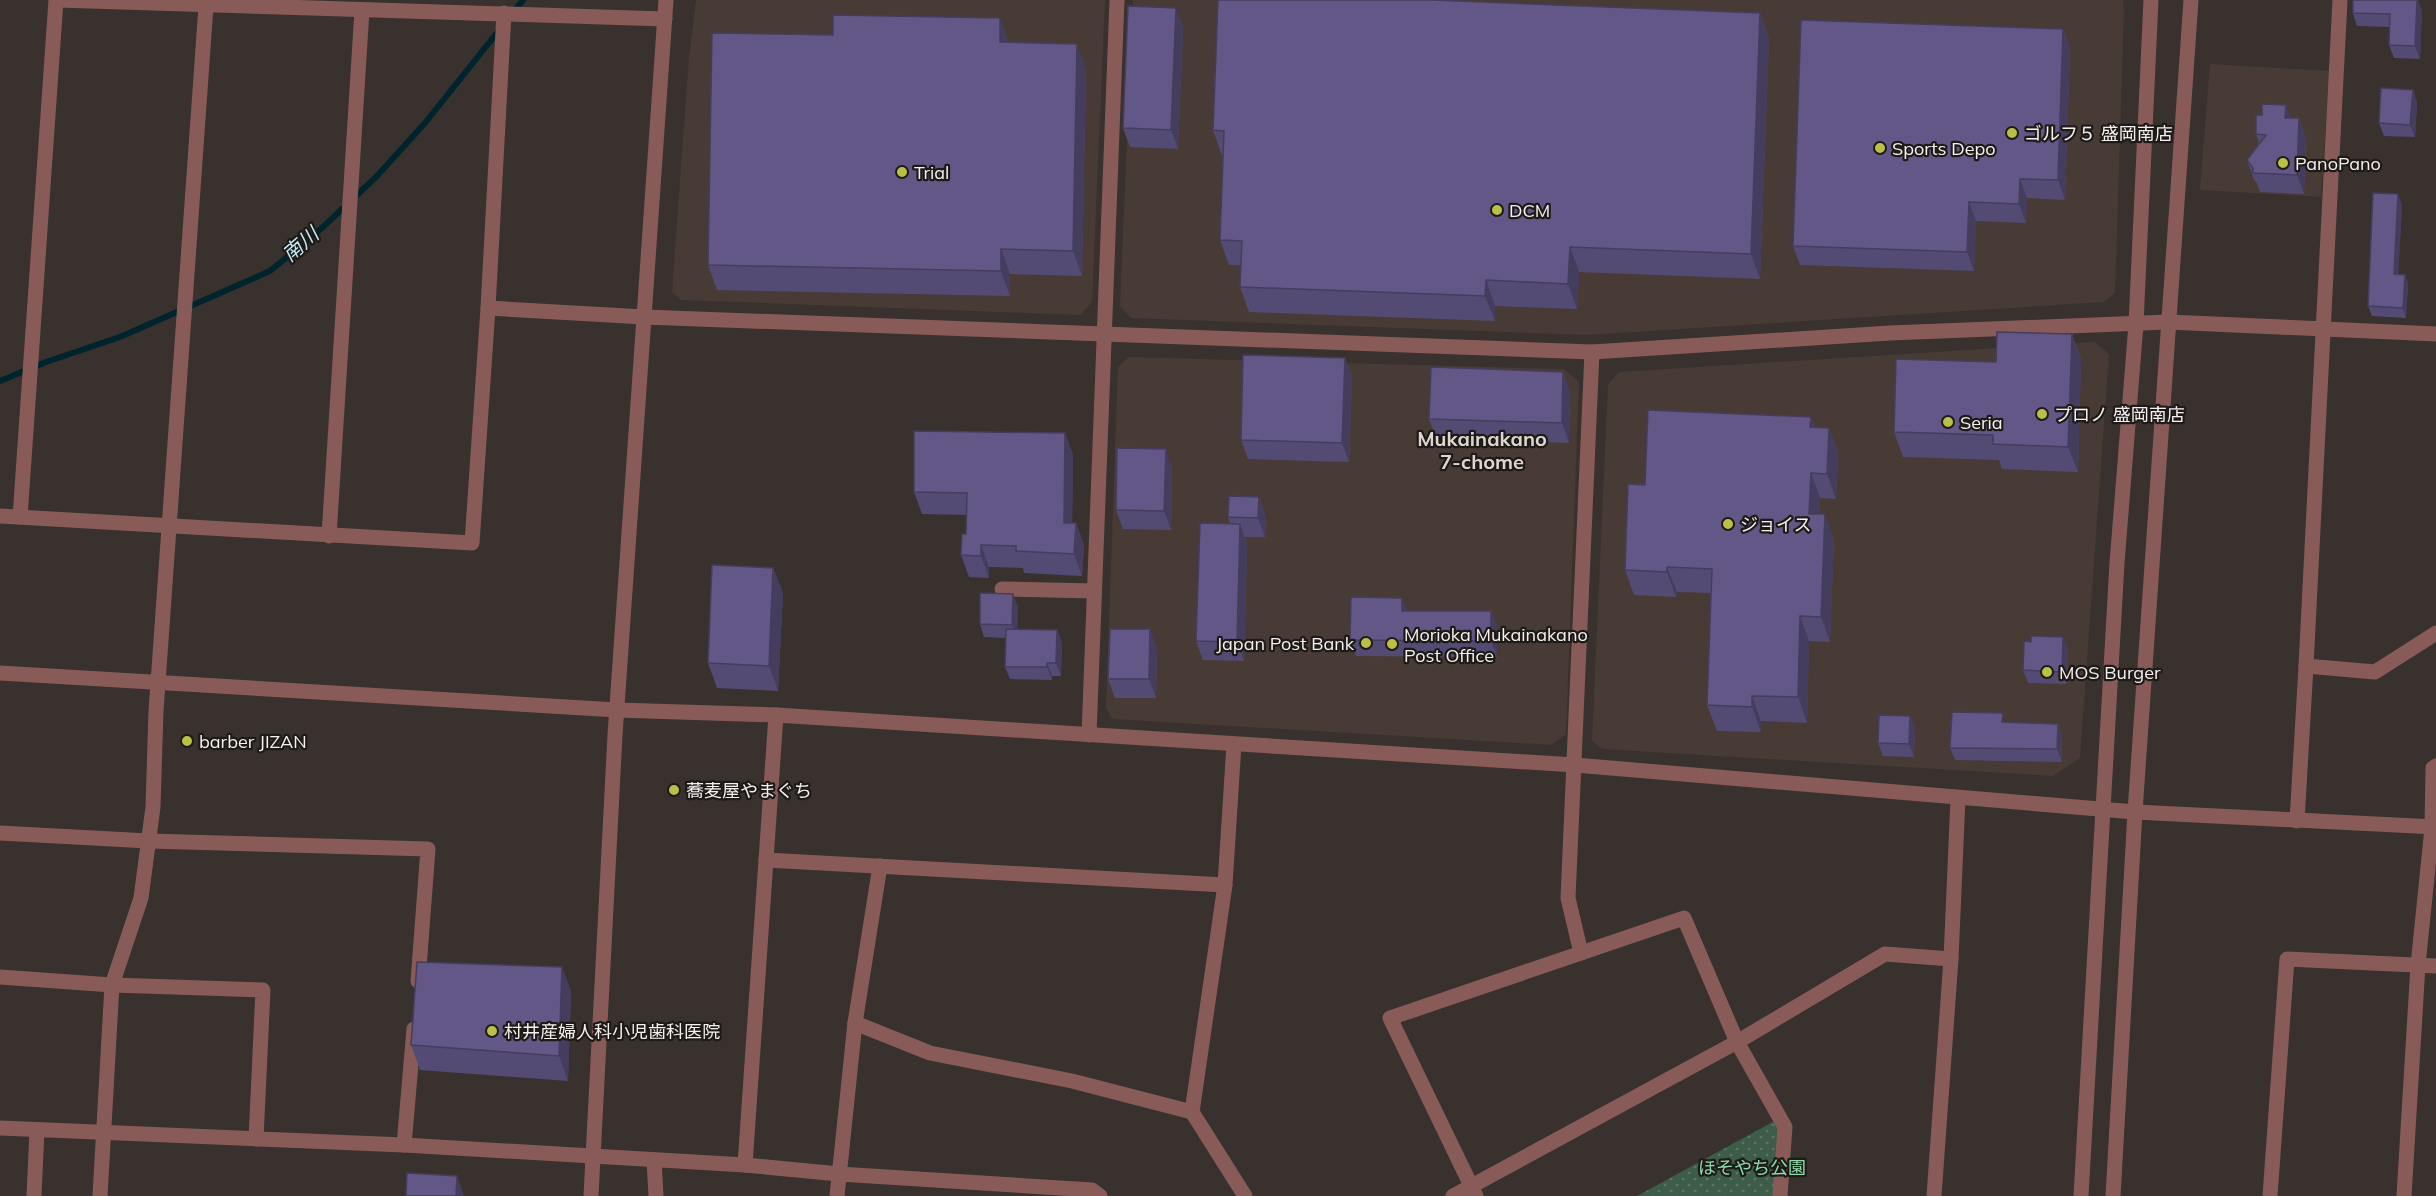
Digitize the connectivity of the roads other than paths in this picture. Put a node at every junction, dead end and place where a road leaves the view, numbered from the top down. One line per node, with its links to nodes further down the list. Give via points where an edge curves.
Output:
1 (57, 0): 7 (street); 20 (street)
2 (666, 0): 10 (street)
3 (1117, 0): 16 (street)
4 (2151, 0): 14 (street)
5 (2191, 0): 13 (street)
6 (2340, 0): 15 (street)
7 (206, 6): 8 (street); 21 (street)
8 (362, 10): 9 (street); 22 (street)
9 (504, 13): 10 (street); 11 (street)
10 (665, 19): 12 (street)
11 (488, 308): 12 (street); 22 (street, via 472,543)
12 (644, 317): 16 (street); 29 (street)
13 (2168, 322): 14 (street); 15 (street); 37 (street)
14 (2136, 324): 18 (street, via 1890,333); 36 (street, via 2116,563)
15 (2322, 328): 17 (street); 26 (street)
16 (1104, 333): 18 (street); 24 (street)
17 (2436, 334)
18 (1592, 352): 33 (street)
19 (0, 516): 20 (street)
20 (20, 517): 21 (street)
21 (170, 527): 22 (street); 28 (street)
22 (329, 536)
23 (1002, 589): 24 (street)
24 (1094, 591): 31 (street)
25 (2436, 633): 26 (street, via 2376,672)
26 (2306, 666): 38 (street)
27 (0, 673): 28 (street)
28 (158, 681): 29 (street); 41 (street)
29 (617, 710): 30 (street); 59 (street)
30 (776, 715): 31 (street); 42 (street)
31 (1089, 735): 32 (street)
32 (1234, 744): 33 (street); 44 (street)
33 (1575, 765): 35 (street); 45 (street, via 1568,898)
34 (2436, 766): 39 (street)
35 (1958, 798): 36 (street); 46 (street)
36 (2102, 809): 37 (street); 74 (street)
37 (2135, 812): 38 (street); 75 (street)
38 (2297, 821): 39 (street)
39 (2434, 827): 47 (street)
40 (0, 832): 41 (street)
41 (149, 841): 50 (street, via 141,898); 58 (street, via 428,849)
42 (766, 860): 43 (street); 61 (street)
43 (880, 866): 44 (street); 51 (street)
44 (1225, 885): 53 (street)
45 (1581, 953): 52 (street, via 1684,918); 63 (street, via 1390,1018)
46 (1951, 959): 52 (street, via 1885,954); 73 (street)
47 (2418, 965): 48 (street); 76 (street, via 2287,959); 77 (street)
48 (2436, 966)
49 (0, 977): 50 (street)
50 (112, 985): 56 (street); 57 (street, via 263,990)
51 (855, 1023): 53 (street, via 930,1053); 62 (street)
52 (1737, 1042): 63 (street); 72 (street, via 1785,1127)
53 (1192, 1112): 70 (street)
54 (0, 1128): 55 (street)
55 (37, 1131): 56 (street); 64 (street)
56 (104, 1134): 57 (street); 65 (street)
57 (256, 1139): 58 (street)
58 (404, 1145): 59 (street)
59 (593, 1157): 60 (street); 66 (street)
60 (654, 1160): 61 (street); 67 (street)
61 (745, 1165): 62 (street)
62 (839, 1174): 68 (street); 69 (street, via 1092,1190)
63 (1474, 1191): 71 (street)
64 (33, 1196)
65 (100, 1196)
66 (591, 1196)
67 (656, 1196)
68 (837, 1196)
69 (1100, 1196)
70 (1245, 1196)
71 (1453, 1196)
72 (1780, 1196)
73 (1934, 1196)
74 (2081, 1196)
75 (2113, 1196)
76 (2270, 1196)
77 (2404, 1196)

